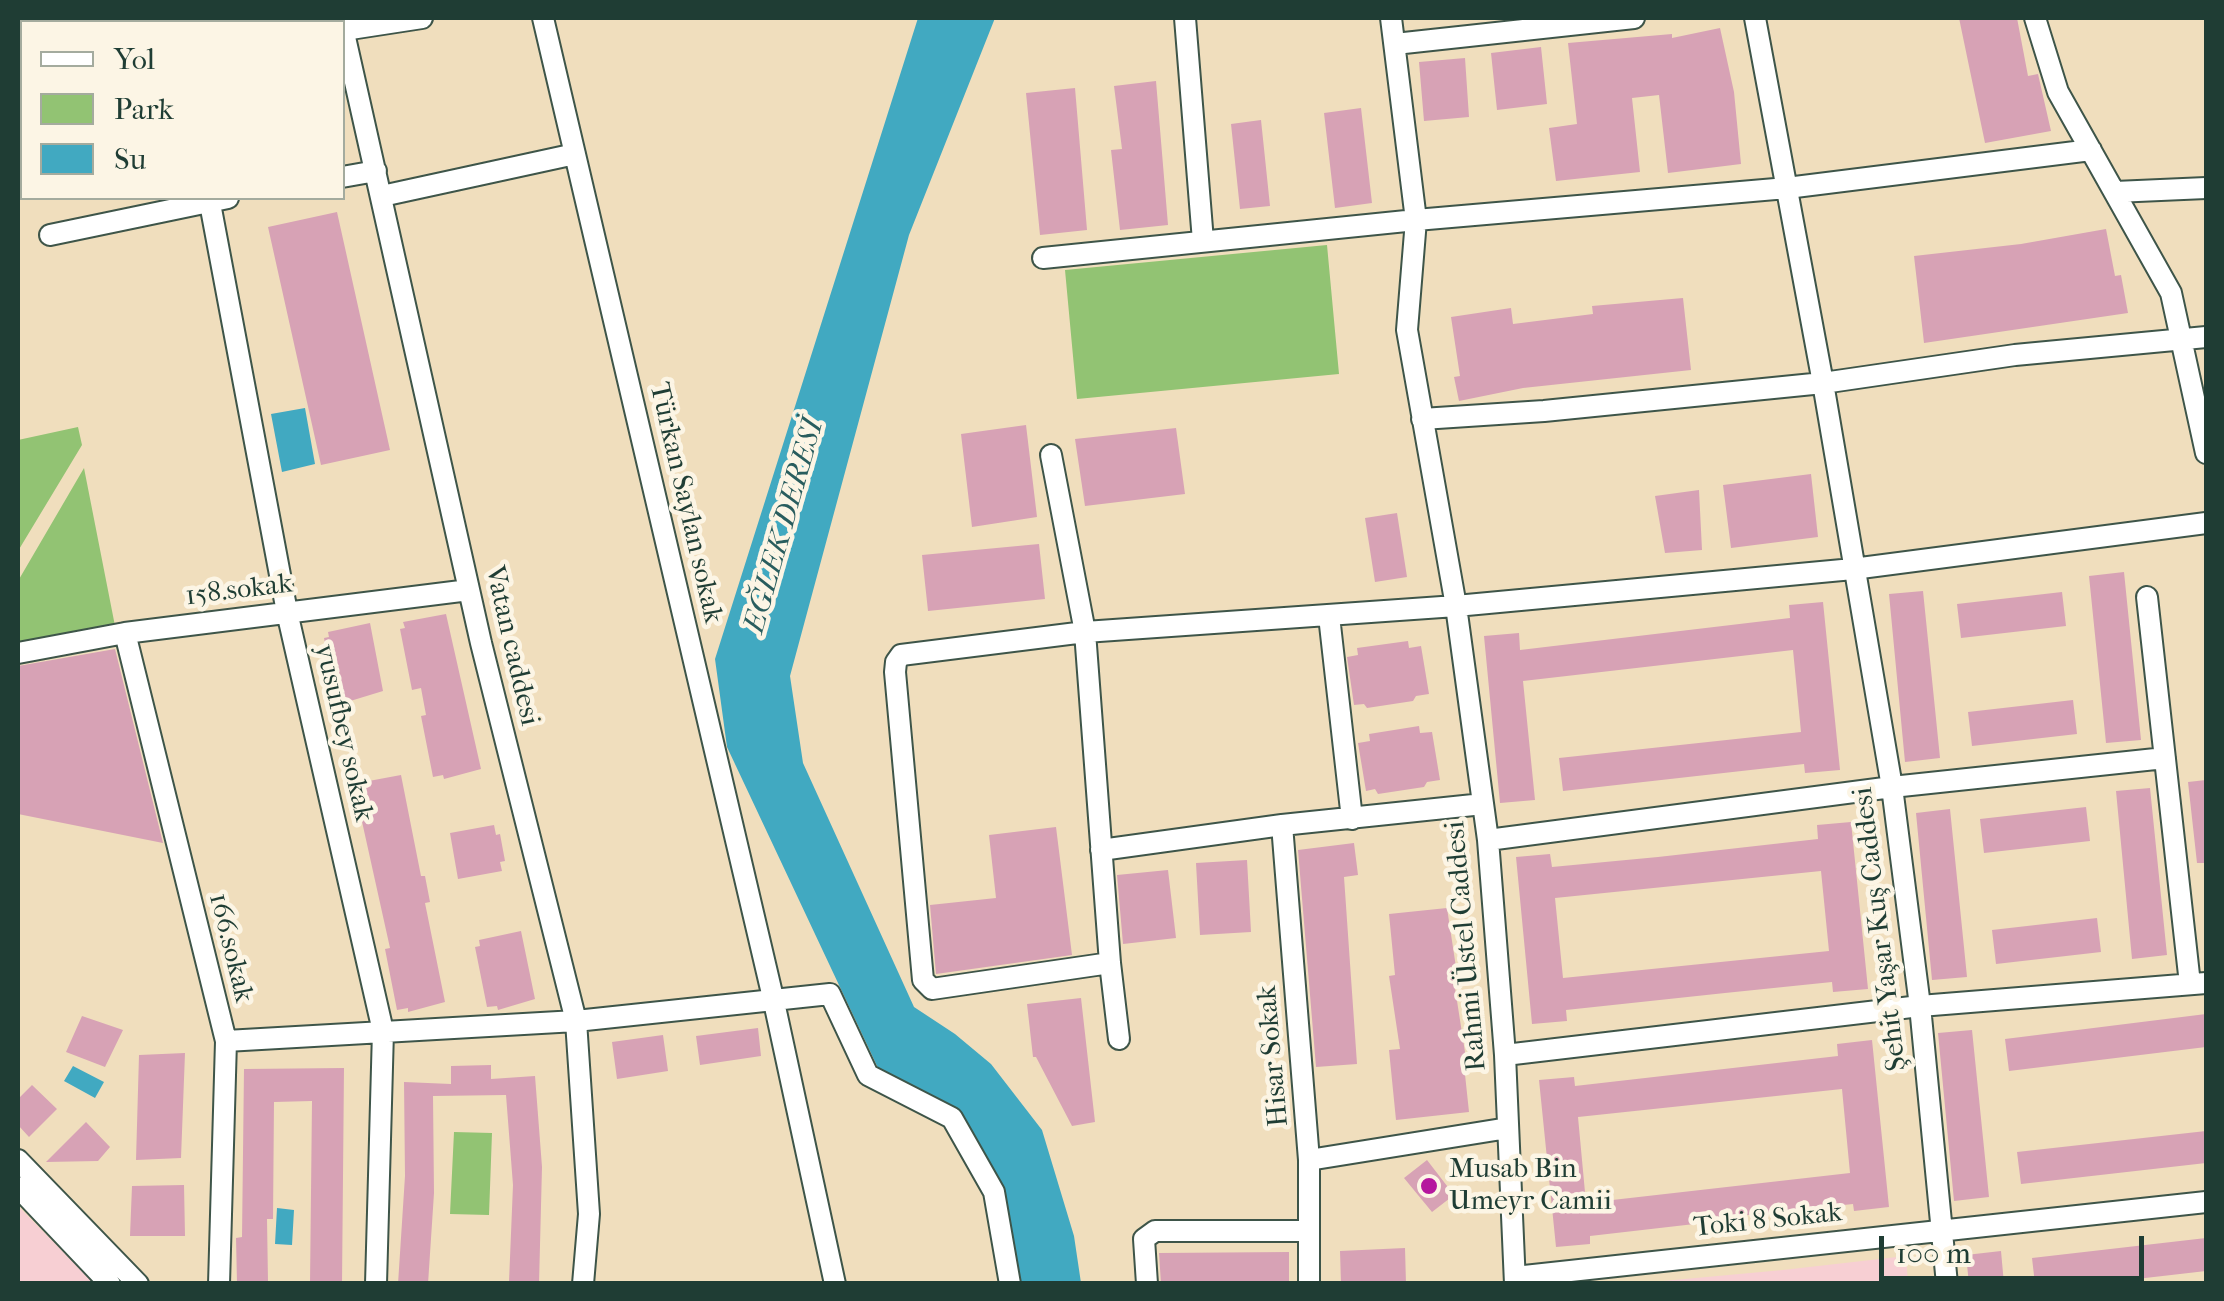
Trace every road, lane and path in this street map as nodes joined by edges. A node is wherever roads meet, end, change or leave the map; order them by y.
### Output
1 (422, 18) edge
2 (543, 18) edge
3 (1186, 18) edge
4 (1391, 18) edge
5 (1634, 18) edge
6 (1755, 18) edge
7 (2034, 18) edge
8 (345, 23) edge
9 (345, 36) edge
10 (1394, 44) junction
11 (2091, 150) junction
12 (575, 154) junction
13 (376, 170) junction
14 (345, 176) edge
15 (1787, 188) junction
16 (2206, 188) edge
17 (2114, 192) junction
18 (382, 196) junction
19 (210, 200) edge
20 (215, 200) edge
21 (1416, 220) junction
22 (50, 235) dead end
23 (1203, 241) junction
24 (1044, 258) dead end
25 (2206, 337) edge
26 (2180, 340) junction
27 (1823, 383) junction
28 (1422, 419) junction
29 (2206, 453) edge
30 (1051, 455) dead end
31 (2206, 523) edge
32 (1853, 569) junction
33 (469, 590) junction
34 (2147, 597) dead end
35 (1456, 606) junction
36 (287, 612) junction
37 (1328, 616) junction
38 (1085, 632) junction
39 (125, 633) junction
40 (18, 653) edge
41 (2164, 758) junction
42 (1892, 786) junction
43 (1483, 804) junction
44 (1352, 819) junction
45 (1282, 825) junction
46 (1488, 840) junction
47 (1101, 850) junction
48 (1110, 963) junction
49 (2198, 983) edge
50 (774, 1002) junction
51 (1920, 1006) junction
52 (576, 1021) junction
53 (383, 1031) junction
54 (1119, 1039) dead end
55 (226, 1041) junction
56 (1505, 1055) junction
57 (1508, 1128) junction
58 (18, 1160) edge
59 (1310, 1160) junction
60 (18, 1187) edge
61 (2206, 1202) edge
62 (1942, 1229) junction
63 (1309, 1232) junction
64 (1515, 1280) edge
65 (110, 1284) edge
66 (138, 1284) edge
67 (219, 1284) edge
68 (376, 1284) edge
69 (583, 1284) edge
70 (834, 1284) edge
71 (1010, 1284) edge
72 (1147, 1284) edge
73 (1309, 1284) edge
74 (1947, 1284) edge

1 - 8 street
2 - 12 street, Türkan Saylan sokak
3 - 23 street
4 - 10 street, Rahmi Üstel Caddesi
5 - 10 street
6 - 15 street, Şehit Yaşar Kuş Caddesi
7 - 11 street
9 - 13 street, Vatan caddesi
10 - 21 street, Rahmi Üstel Caddesi
11 - 15 street
11 - 17 street
12 - 18 street
12 - 50 street, Türkan Saylan sokak
13 - 14 street
13 - 18 street, Vatan caddesi
15 - 21 street
15 - 27 street, Şehit Yaşar Kuş Caddesi
16 - 17 street
17 - 26 street
18 - 33 street, Vatan caddesi
19 - 22 street
20 - 36 street, yusufbey sokak
21 - 23 street
21 - 28 street, Rahmi Üstel Caddesi
23 - 24 street
25 - 26 street
26 - 27 street
26 - 29 street
27 - 28 street
27 - 32 street, Şehit Yaşar Kuş Caddesi
28 - 35 street, Rahmi Üstel Caddesi
30 - 38 street
31 - 32 street
32 - 35 street
32 - 42 street, Şehit Yaşar Kuş Caddesi
33 - 36 street, 158.sokak
33 - 52 street, Vatan caddesi
34 - 41 street
35 - 37 street
35 - 43 street, Rahmi Üstel Caddesi
36 - 39 street, 158.sokak
36 - 53 street, yusufbey sokak
37 - 38 street
37 - 44 street
38 - 47 street
38 - 48 street
39 - 40 street, 158.sokak
39 - 55 street, 166.sokak
41 - 42 street
41 - 49 street
42 - 46 street
42 - 51 street, Şehit Yaşar Kuş Caddesi
43 - 44 street
43 - 46 street, Rahmi Üstel Caddesi
44 - 45 street
45 - 47 street
45 - 59 street, Hisar Sokak
46 - 56 street, Rahmi Üstel Caddesi
47 - 48 street
48 - 54 street
49 - 51 street
50 - 52 street
50 - 70 street, Türkan Saylan sokak
50 - 71 street
51 - 56 street
51 - 62 street, Şehit Yaşar Kuş Caddesi
52 - 53 street
52 - 69 street, Vatan caddesi
53 - 55 street
53 - 68 street, yusufbey sokak
55 - 67 street, 166.sokak
56 - 57 street, Rahmi Üstel Caddesi
57 - 59 street
57 - 64 street, Rahmi Üstel Caddesi
58 - 66 street
59 - 63 street, Hisar Sokak
60 - 65 street
61 - 62 street, Toki 8 Sokak
62 - 64 street, Toki 8 Sokak
62 - 74 street, Şehit Yaşar Kuş Caddesi
63 - 72 street
63 - 73 street, Hisar Sokak

